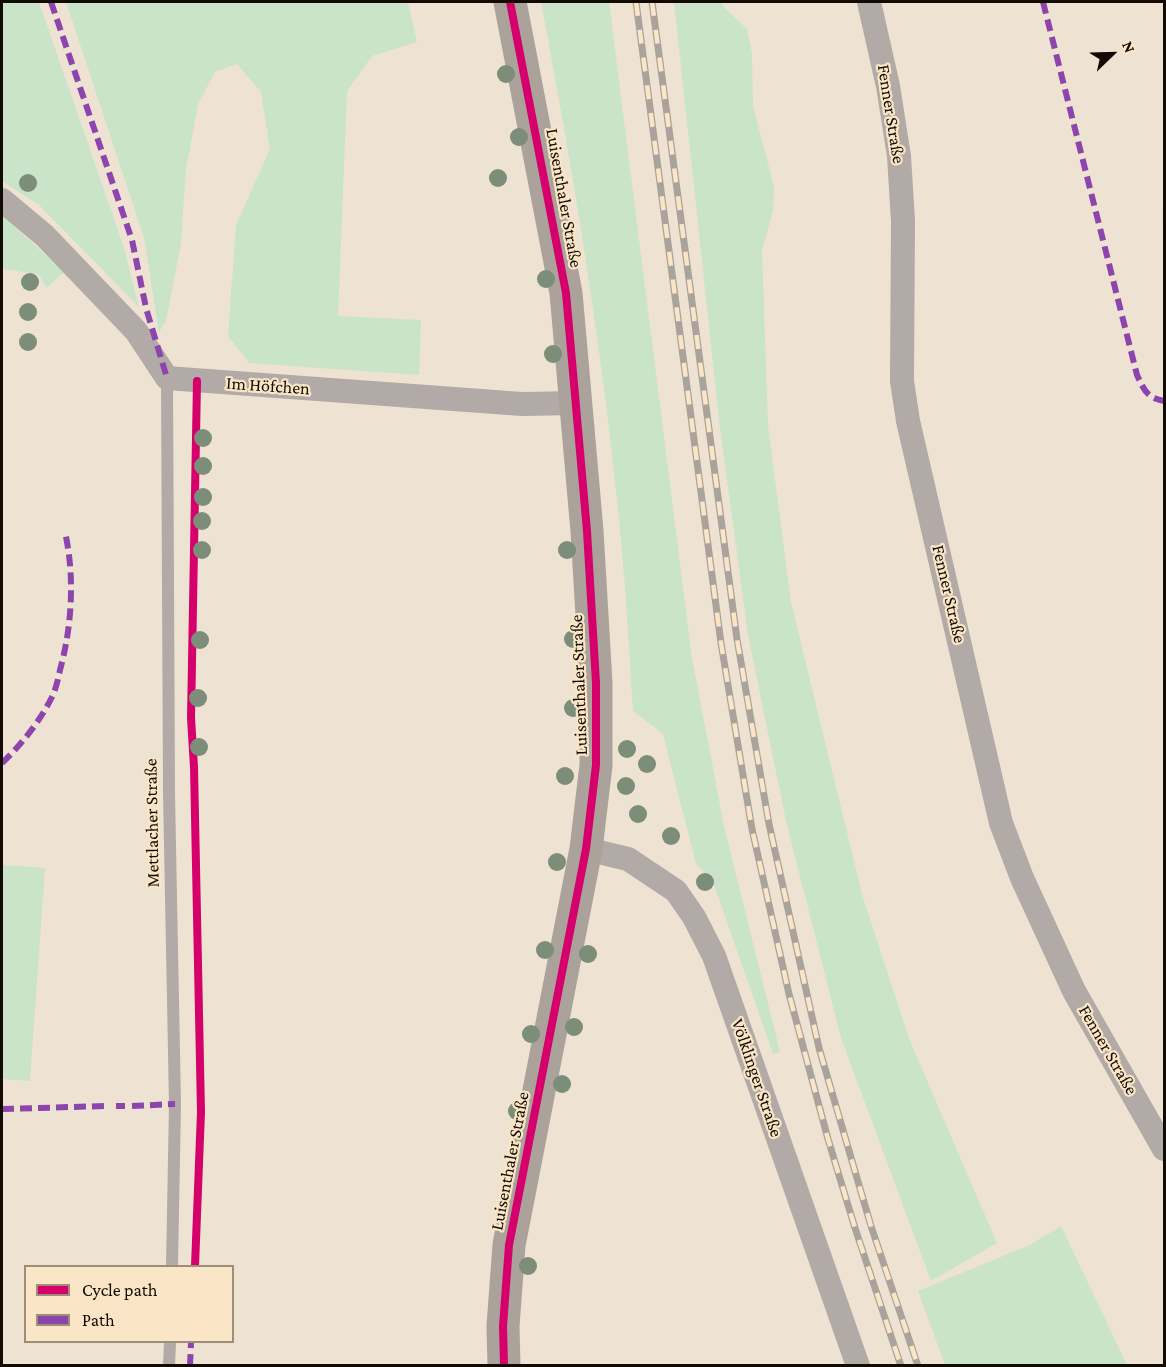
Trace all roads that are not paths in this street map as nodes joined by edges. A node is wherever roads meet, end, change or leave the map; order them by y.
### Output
1 (510, 2) edge
2 (869, 2) edge
3 (2, 200) edge
4 (167, 378) junction
5 (576, 404) junction
6 (586, 849) junction
7 (1164, 1149) edge
8 (172, 1265) edge
9 (170, 1343) edge
10 (170, 1365) edge
11 (504, 1365) edge
12 (858, 1365) edge

1 - 5 main road, Luisenthaler Straße
2 - 7 street, Fenner Straße
3 - 4 street
4 - 5 street, Im Höfchen
4 - 8 lane, Mettlacher Straße
5 - 6 main road, Luisenthaler Straße
6 - 11 main road, Luisenthaler Straße
6 - 12 street, Völklinger Straße
9 - 10 lane

